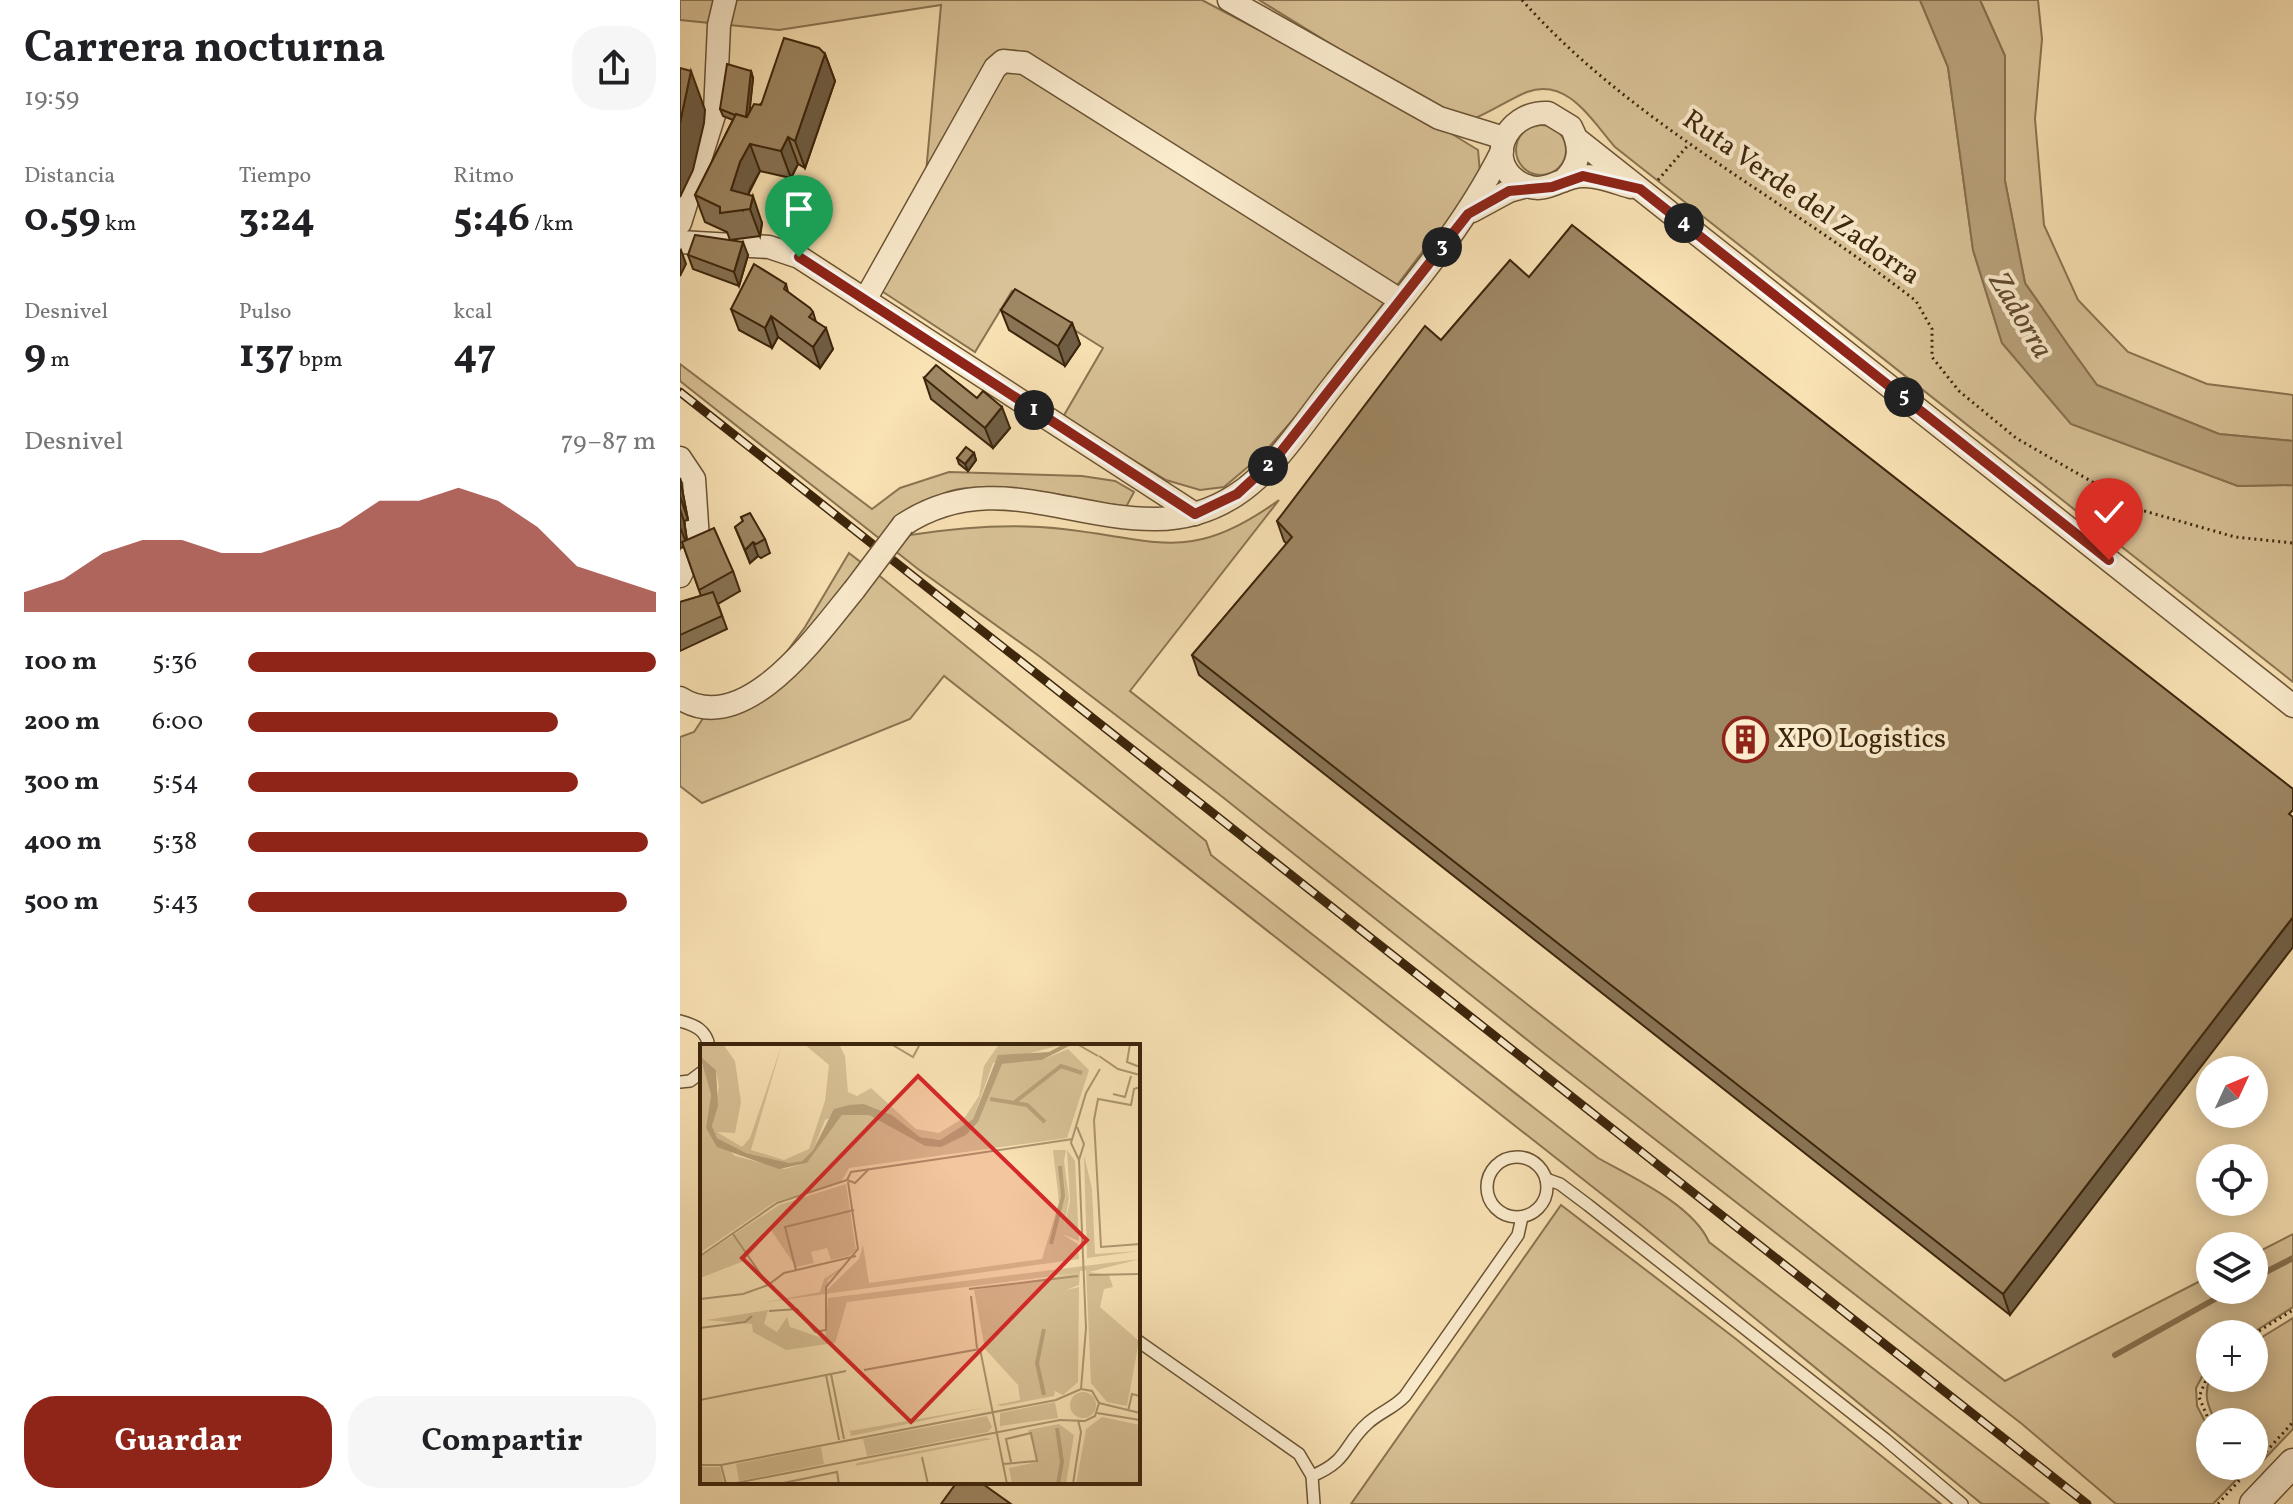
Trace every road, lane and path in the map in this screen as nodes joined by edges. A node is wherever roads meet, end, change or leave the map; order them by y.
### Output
1 (725, 0) edge
2 (1229, 0) edge
3 (1522, 0) edge
4 (1577, 139) junction
5 (1689, 144) junction
6 (1503, 145) junction
7 (1563, 181) junction
8 (1527, 186) junction
9 (1647, 188) junction
10 (1468, 214) junction
11 (680, 223) edge
12 (680, 242) edge
13 (865, 300) junction
14 (1400, 300) junction
15 (680, 458) edge
16 (1195, 514) junction
17 (2293, 543) edge
18 (680, 576) edge
19 (680, 698) edge
20 (2293, 706) edge
21 (680, 1021) edge
22 (709, 1044) edge
23 (700, 1074) edge
24 (680, 1082) edge
25 (1546, 1179) junction
26 (1522, 1217) junction
27 (2293, 1310) edge
28 (2268, 1325) edge
29 (1140, 1342) edge
30 (2293, 1422) edge
31 (2268, 1449) edge
32 (2293, 1463) edge
33 (1312, 1476) junction
34 (2252, 1487) edge
35 (1314, 1504) edge
36 (1962, 1504) edge
37 (2218, 1504) edge

1 - 11 street
2 - 6 street
3 - 5 path, Ruta Verde del Zadorra
4 - 6 street
4 - 7 street
4 - 9 street
5 - 9 path
5 - 17 path, Ruta Verde del Zadorra
6 - 8 street
6 - 10 street
7 - 8 street
7 - 9 street
8 - 10 street
9 - 20 street
10 - 14 street
12 - 13 street
13 - 14 street
13 - 16 street
14 - 16 street
15 - 18 street
16 - 19 street, bridge
21 - 22 lane
23 - 24 lane
25 - 26 lane
25 - 26 lane
25 - 36 lane
26 - 33 lane
27 - 28 path
29 - 33 lane
30 - 31 path
32 - 34 street
33 - 35 lane
34 - 37 path

